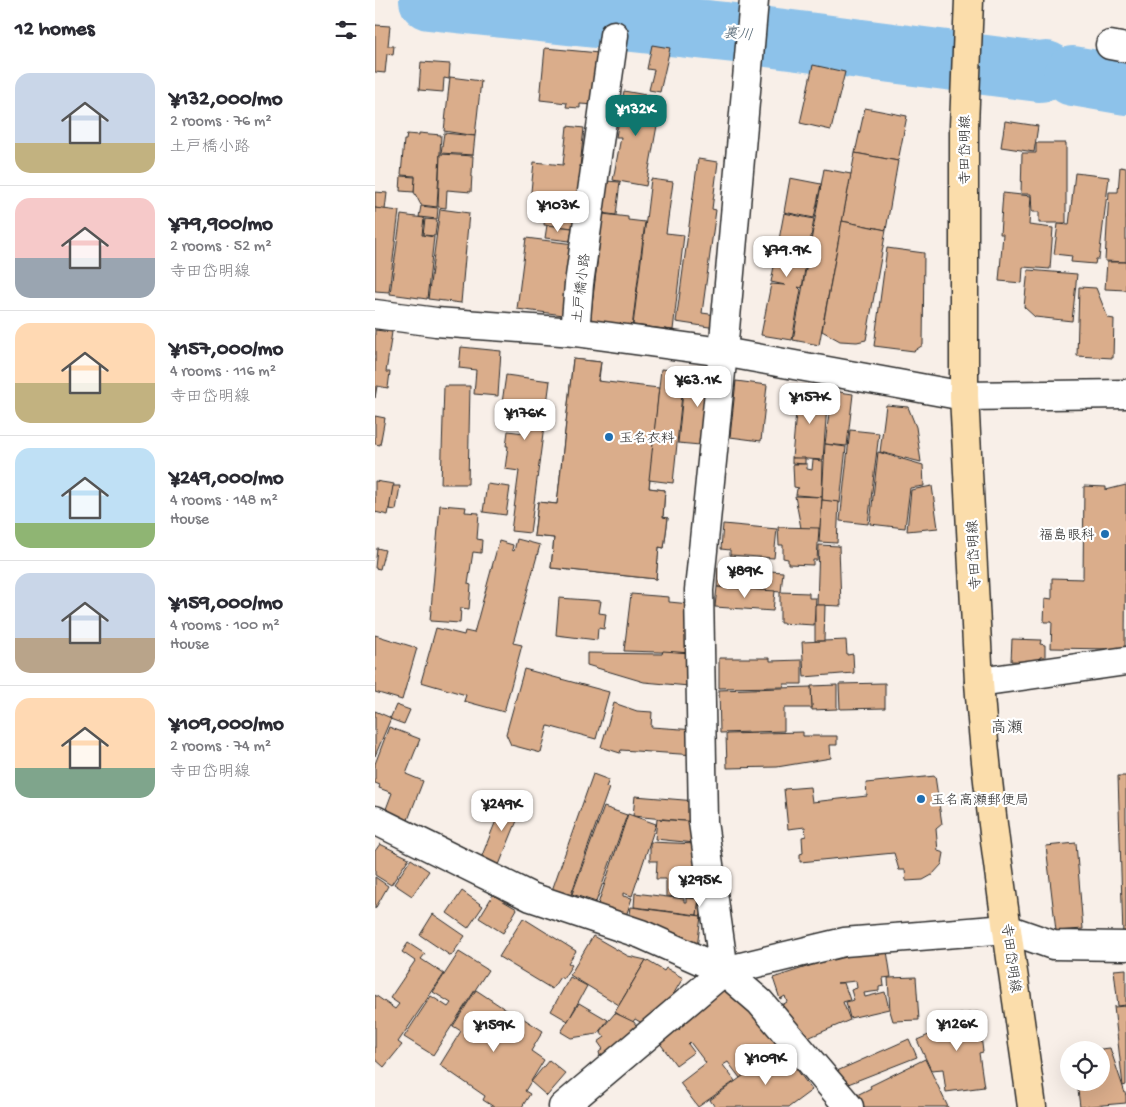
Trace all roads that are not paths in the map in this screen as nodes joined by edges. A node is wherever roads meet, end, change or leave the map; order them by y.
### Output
1 (754, 0) edge
2 (969, 0) edge
3 (615, 35) dead end
4 (375, 314) edge
5 (575, 332) junction
6 (723, 352) junction
7 (1126, 394) edge
8 (964, 396) junction
9 (1126, 661) edge
10 (979, 682) junction
11 (377, 825) edge
12 (1007, 929) junction
13 (1126, 946) edge
14 (724, 971) junction
15 (563, 1107) edge
16 (849, 1107) edge
17 (1032, 1107) edge

1 - 6 street
2 - 8 main road, 寺田岱明線
3 - 5 street, 土戸橋小路
4 - 5 street
5 - 6 street
6 - 8 street
6 - 14 street
7 - 8 street
8 - 10 main road, 寺田岱明線
9 - 10 street
10 - 12 main road, 寺田岱明線
11 - 14 street
12 - 13 street
12 - 14 street
12 - 17 main road, 寺田岱明線
14 - 15 street
14 - 16 street

